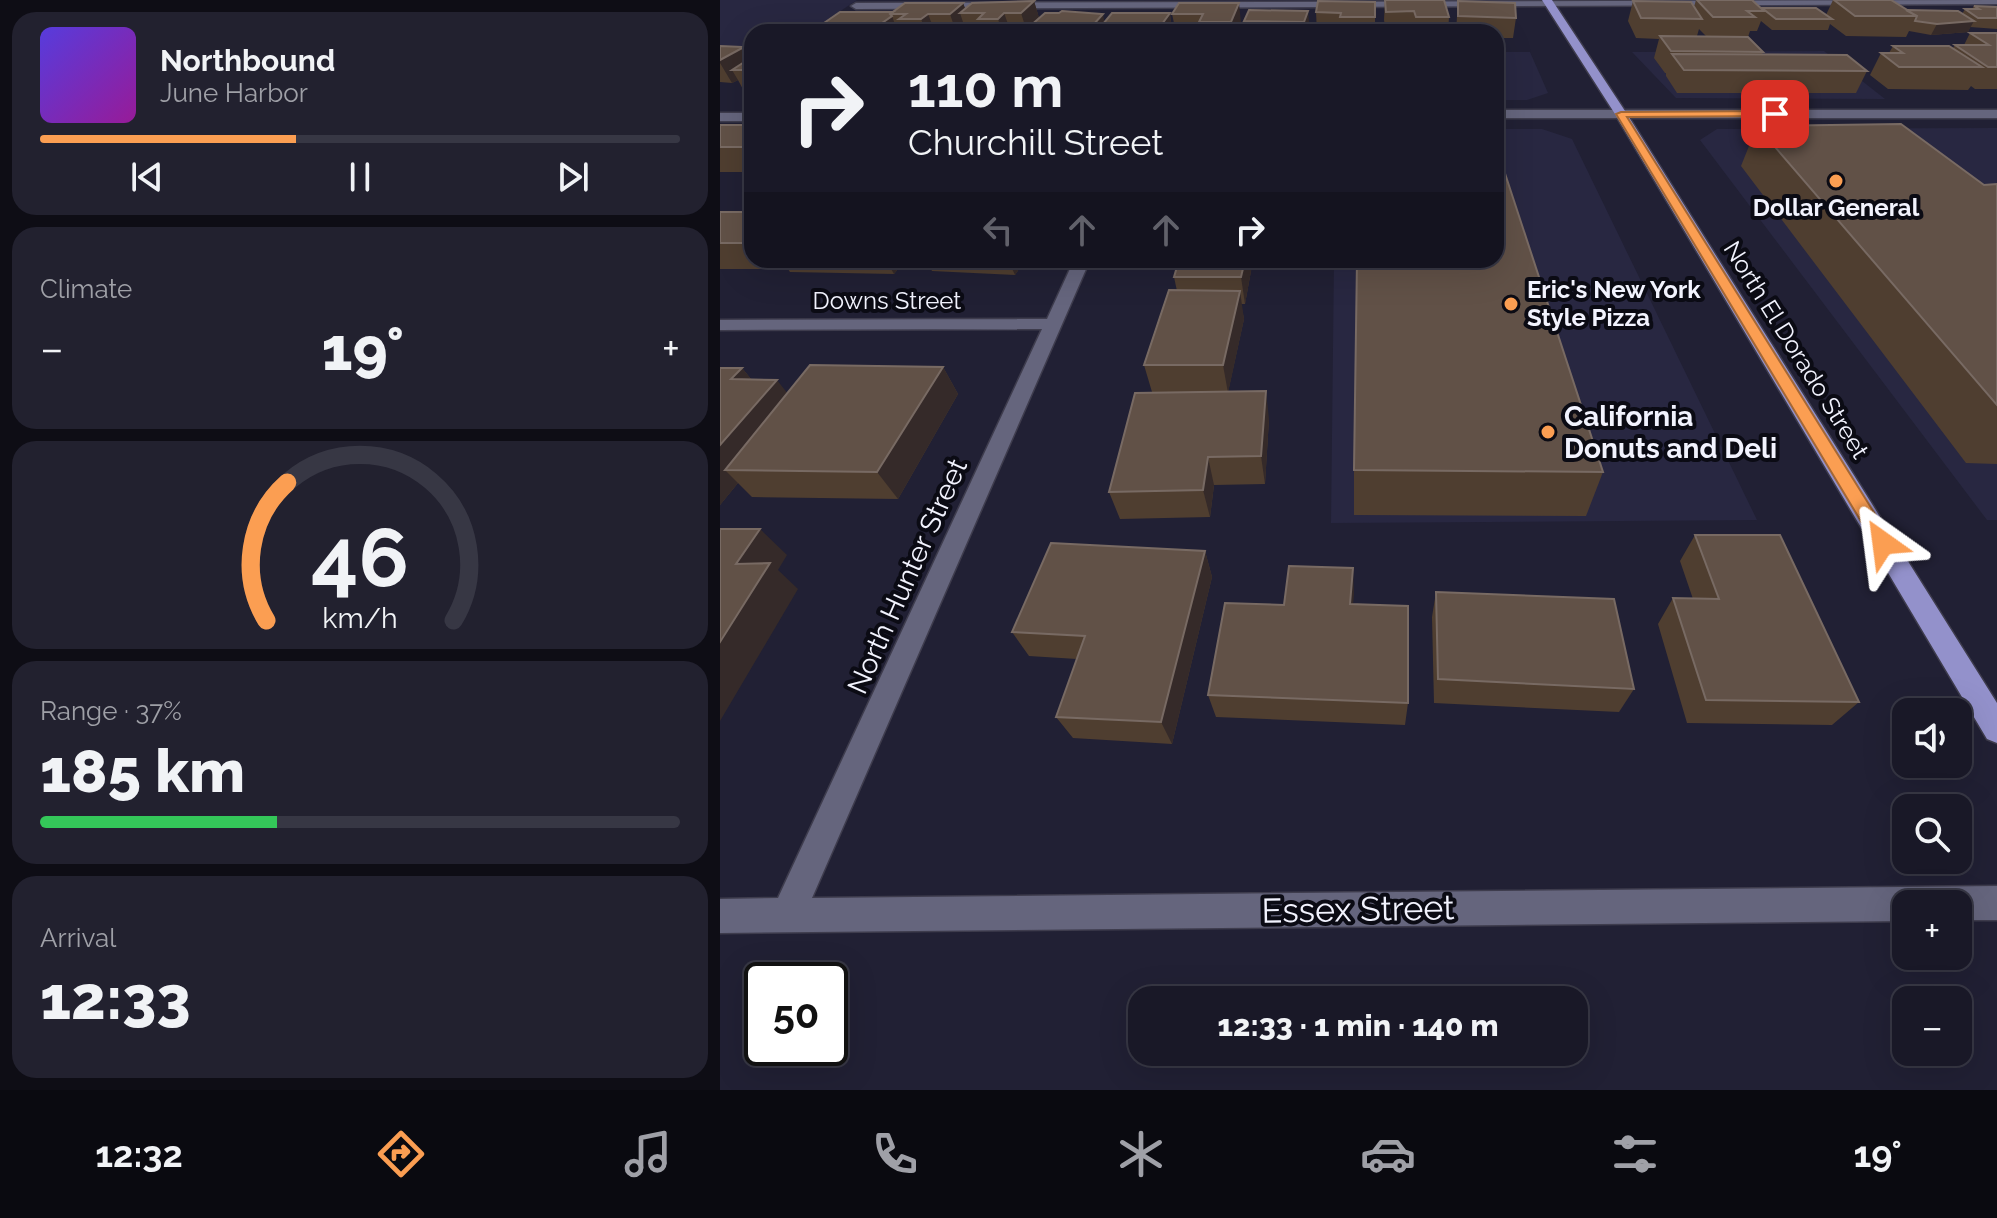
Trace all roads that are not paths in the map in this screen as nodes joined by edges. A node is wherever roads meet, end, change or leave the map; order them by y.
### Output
1 (1548, 1) edge
2 (1997, 1) edge
3 (856, 6) dead end
4 (1504, 114) edge
5 (1621, 114) junction
6 (1997, 114) edge
7 (720, 117) edge
8 (744, 117) edge
9 (1078, 268) edge
10 (1054, 324) junction
11 (720, 325) edge
12 (1997, 729) edge
13 (1997, 903) edge
14 (720, 916) edge
15 (787, 916) junction

1 - 2 street
1 - 3 street
1 - 5 main road, North El Dorado Street
4 - 5 street
5 - 6 street
5 - 12 main road, North El Dorado Street
7 - 8 street
9 - 10 street, North Hunter Street
10 - 11 street, Downs Street
10 - 15 street, North Hunter Street
13 - 15 street, Essex Street
14 - 15 street, Essex Street

